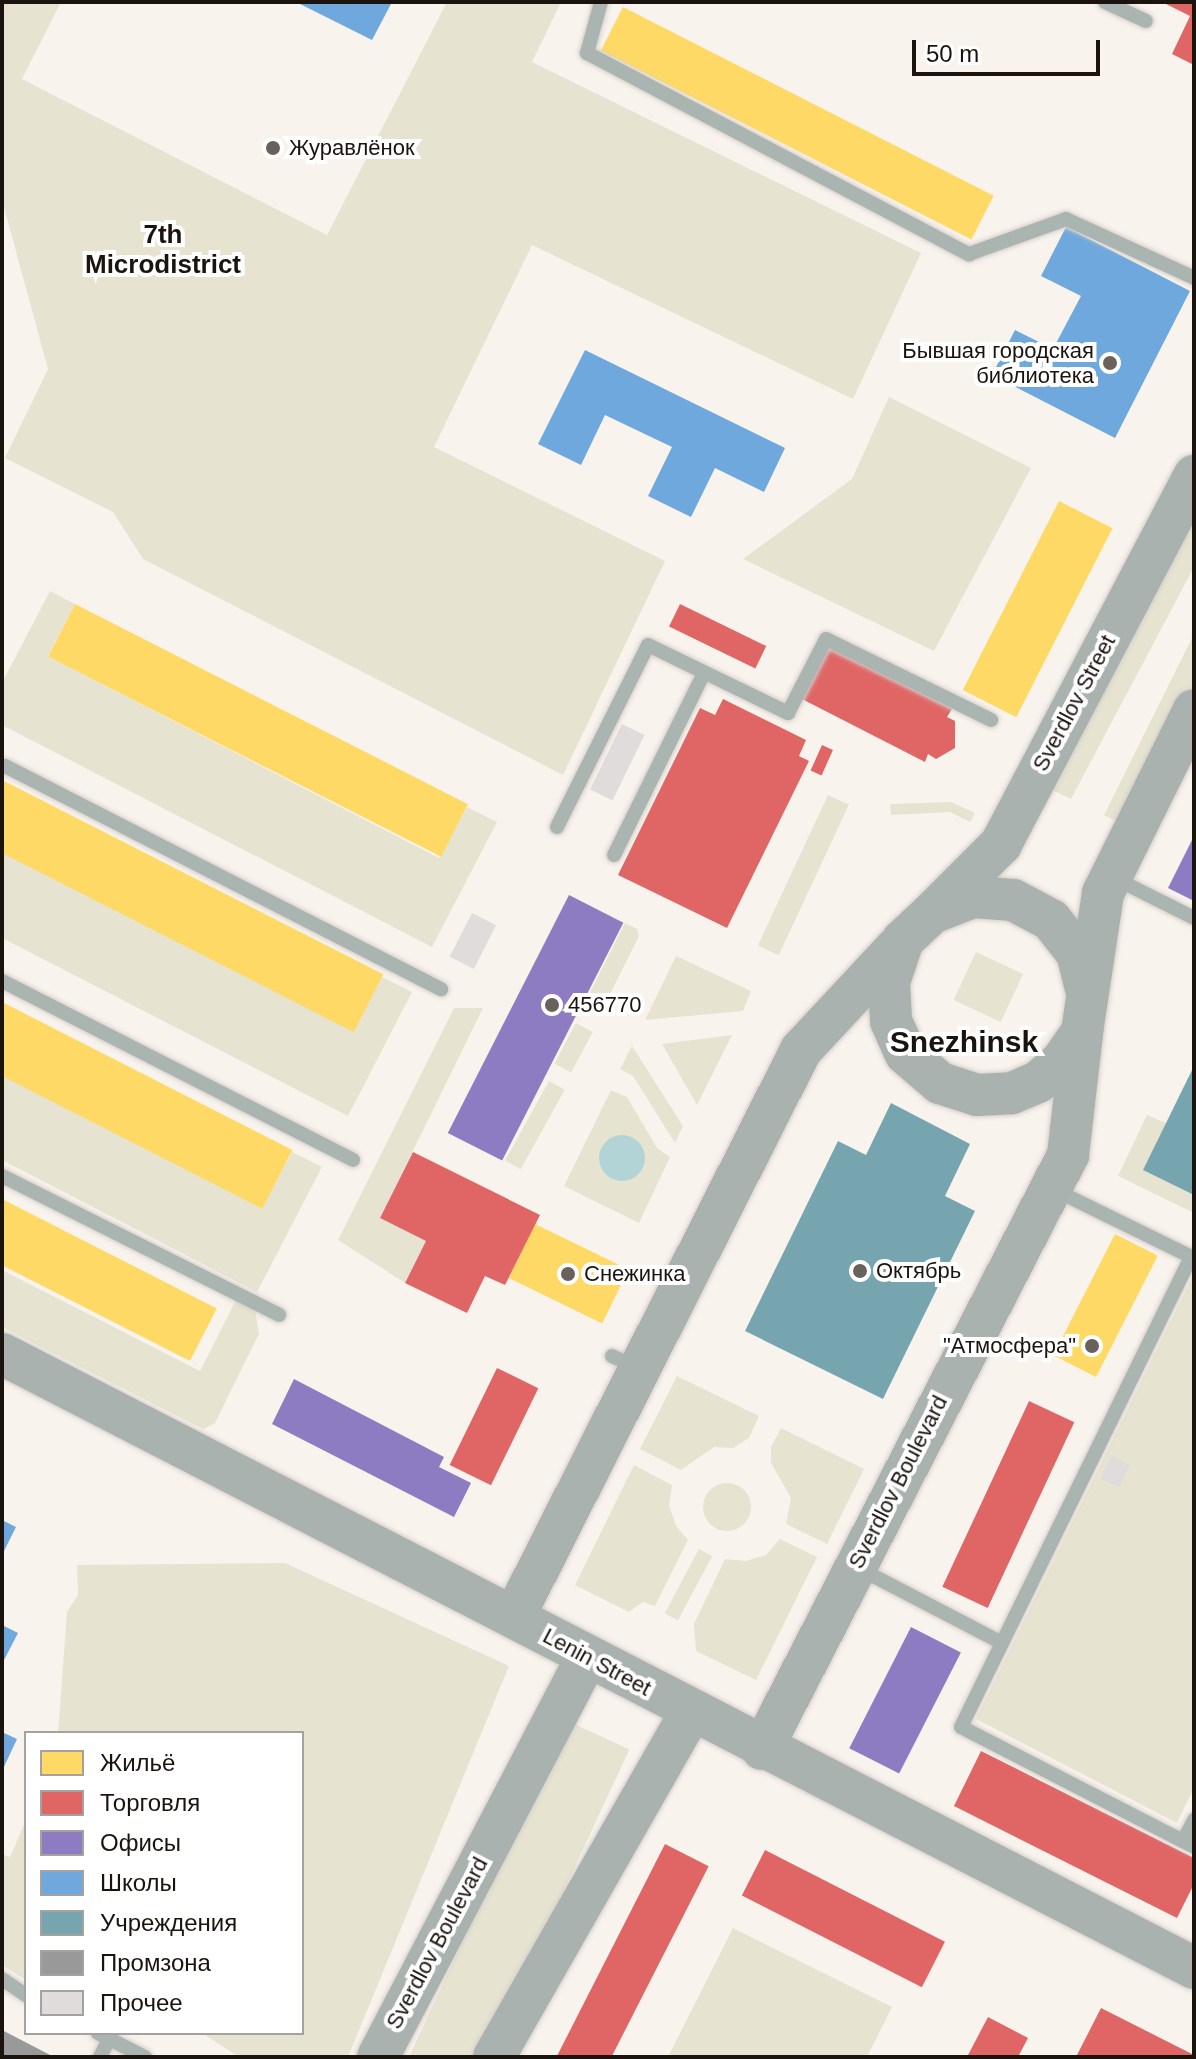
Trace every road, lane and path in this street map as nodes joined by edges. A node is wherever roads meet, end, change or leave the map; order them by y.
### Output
1 (601, 2) edge
2 (1105, 2) edge
3 (1146, 21) dead end
4 (1194, 278) edge
5 (1194, 476) edge
6 (704, 673) junction
7 (1194, 710) edge
8 (991, 720) dead end
9 (5, 766) dead end
10 (557, 827) dead end
11 (614, 855) dead end
12 (1111, 876) junction
13 (1194, 918) edge
14 (918, 927) junction
15 (2, 981) edge
16 (441, 989) dead end
17 (1085, 1012) junction
18 (353, 1160) dead end
19 (2, 1176) edge
20 (1051, 1188) junction
21 (1193, 1257) edge
22 (279, 1315) dead end
23 (2, 1354) edge
24 (855, 1566) junction
25 (514, 1617) junction
26 (1002, 1643) junction
27 (586, 1659) junction
28 (691, 1711) junction
29 (762, 1749) junction
30 (1194, 1820) edge
31 (1189, 1844) edge
32 (1194, 1968) edge
33 (2, 1979) edge
34 (24, 1994) edge
35 (104, 2036) edge
36 (100, 2057) edge
37 (145, 2057) edge
38 (378, 2057) edge
39 (494, 2057) edge

1 - 4 lane
2 - 3 lane
5 - 14 street, Sverdlov Street
6 - 8 lane
6 - 10 lane
6 - 11 lane
7 - 12 street
9 - 16 lane
12 - 13 lane
12 - 17 street
14 - 17 street
14 - 17 street
14 - 25 street
15 - 18 lane
17 - 20 street, Sverdlov Boulevard
19 - 22 lane
20 - 21 lane
20 - 24 street, Sverdlov Boulevard
21 - 26 lane
23 - 25 street, Lenin Street
24 - 26 lane
24 - 29 street, Sverdlov Boulevard
25 - 27 street, Lenin Street
26 - 31 lane
27 - 28 street, Lenin Street
27 - 38 street, Sverdlov Boulevard
28 - 29 street, Lenin Street
28 - 39 street
29 - 32 street, Lenin Street
30 - 31 lane
33 - 34 lane
35 - 36 lane
35 - 37 lane

